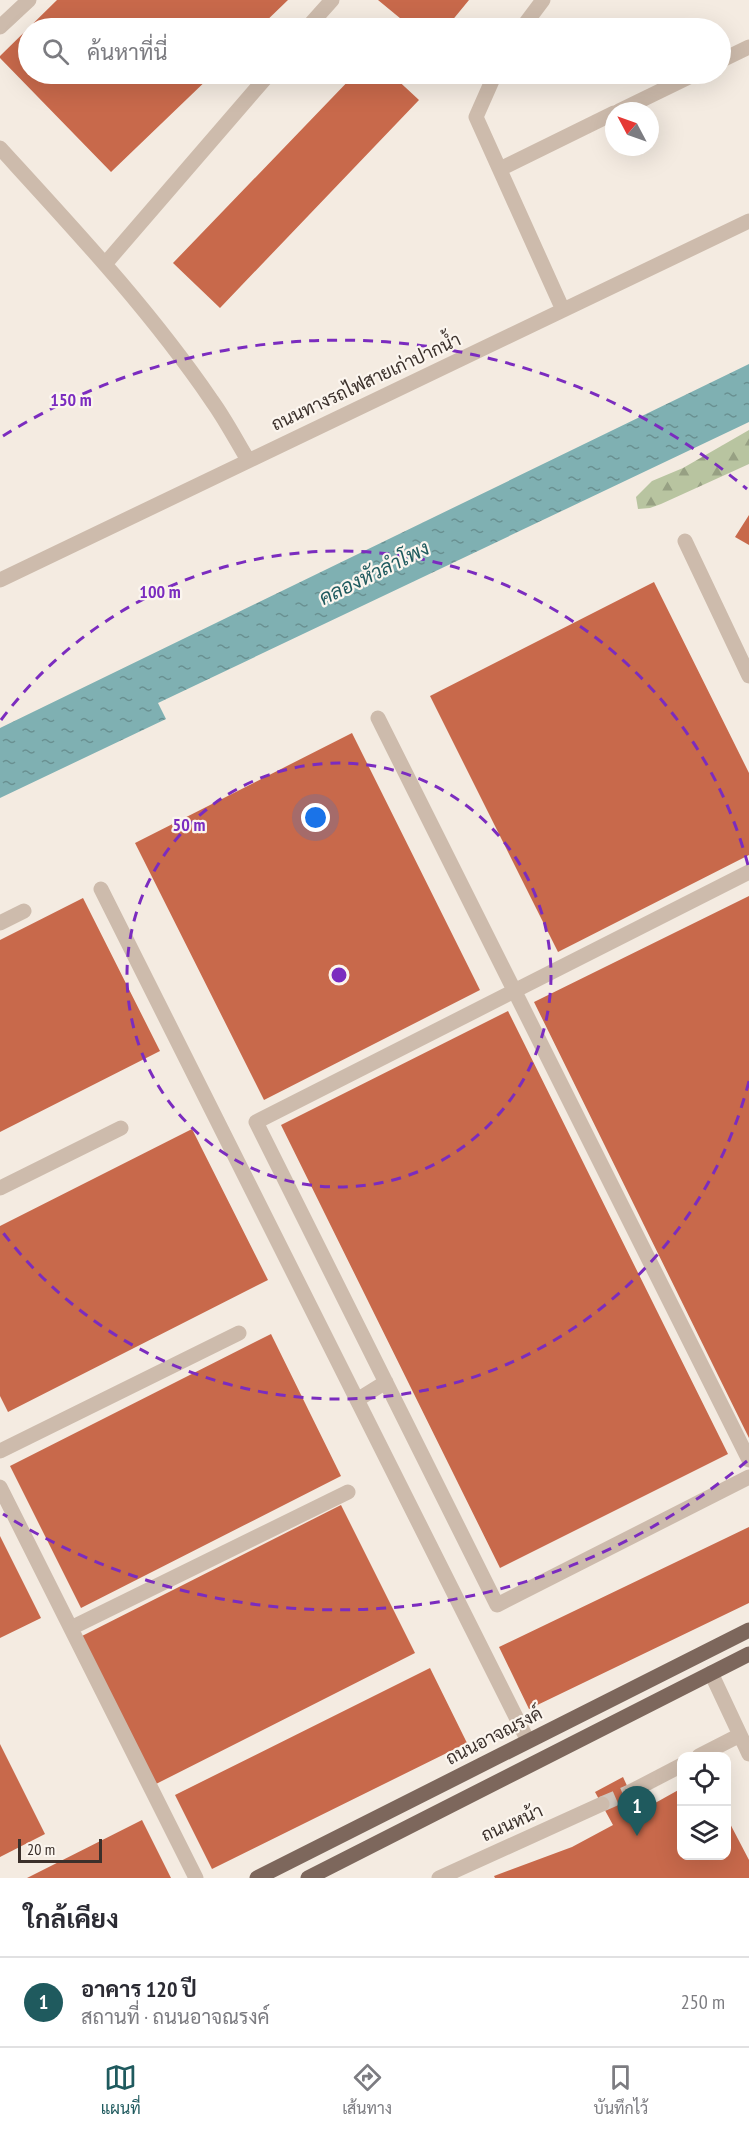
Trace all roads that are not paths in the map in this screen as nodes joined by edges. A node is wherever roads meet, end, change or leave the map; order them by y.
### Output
1 (29, 0) edge
2 (543, 0) edge
3 (328, 2) edge
4 (316, 18) edge
5 (530, 18) edge
6 (0, 27) edge
7 (749, 47) edge
8 (731, 56) edge
9 (260, 84) edge
10 (491, 84) edge
11 (674, 84) edge
12 (637, 102) edge
13 (605, 117) edge
14 (0, 148) edge
15 (500, 169) junction
16 (749, 221) edge
17 (105, 264) junction
18 (562, 310) junction
19 (248, 459) junction
20 (685, 540) dead end
21 (0, 580) edge
22 (749, 676) edge
23 (378, 718) dead end
24 (749, 872) edge
25 (101, 889) dead end
26 (24, 911) dead end
27 (0, 923) edge
28 (514, 991) junction
29 (121, 1128) dead end
30 (0, 1188) edge
31 (239, 1333) dead end
32 (386, 1382) junction
33 (357, 1400) junction
34 (0, 1450) edge
35 (749, 1460) edge
36 (749, 1477) edge
37 (0, 1487) edge
38 (348, 1492) dead end
39 (71, 1628) junction
40 (749, 1630) edge
41 (749, 1654) edge
42 (711, 1673) junction
43 (740, 1735) junction
44 (528, 1741) junction
45 (707, 1752) edge
46 (749, 1754) edge
47 (677, 1768) edge
48 (630, 1792) tunnel mouth
49 (602, 1804) tunnel mouth
50 (196, 1878) edge
51 (257, 1878) edge
52 (308, 1878) edge
53 (439, 1878) edge

1 - 6 street
2 - 5 street
3 - 4 street
7 - 8 street
9 - 17 street
10 - 15 street
11 - 12 street
13 - 15 street
14 - 17 street
15 - 18 street
16 - 18 street, ถนนทางรถไฟสายเก่าปากน้ำ
17 - 19 street
18 - 19 street, ถนนทางรถไฟสายเก่าปากน้ำ
19 - 21 street, ถนนทางรถไฟสายเก่าปากน้ำ
20 - 22 street
23 - 28 street
24 - 28 street
25 - 33 street
26 - 27 street
28 - 32 street
28 - 35 street
29 - 30 street
31 - 34 street
32 - 33 street
32 - 36 street
33 - 44 street
37 - 39 street
38 - 39 street
39 - 50 street
40 - 44 main road, ถนนอาจณรงค์
41 - 42 main road
42 - 43 street
42 - 52 main road
43 - 45 street
43 - 46 street
44 - 51 main road, ถนนอาจณรงค์
47 - 48 street
49 - 53 street, ถนนหน้า

